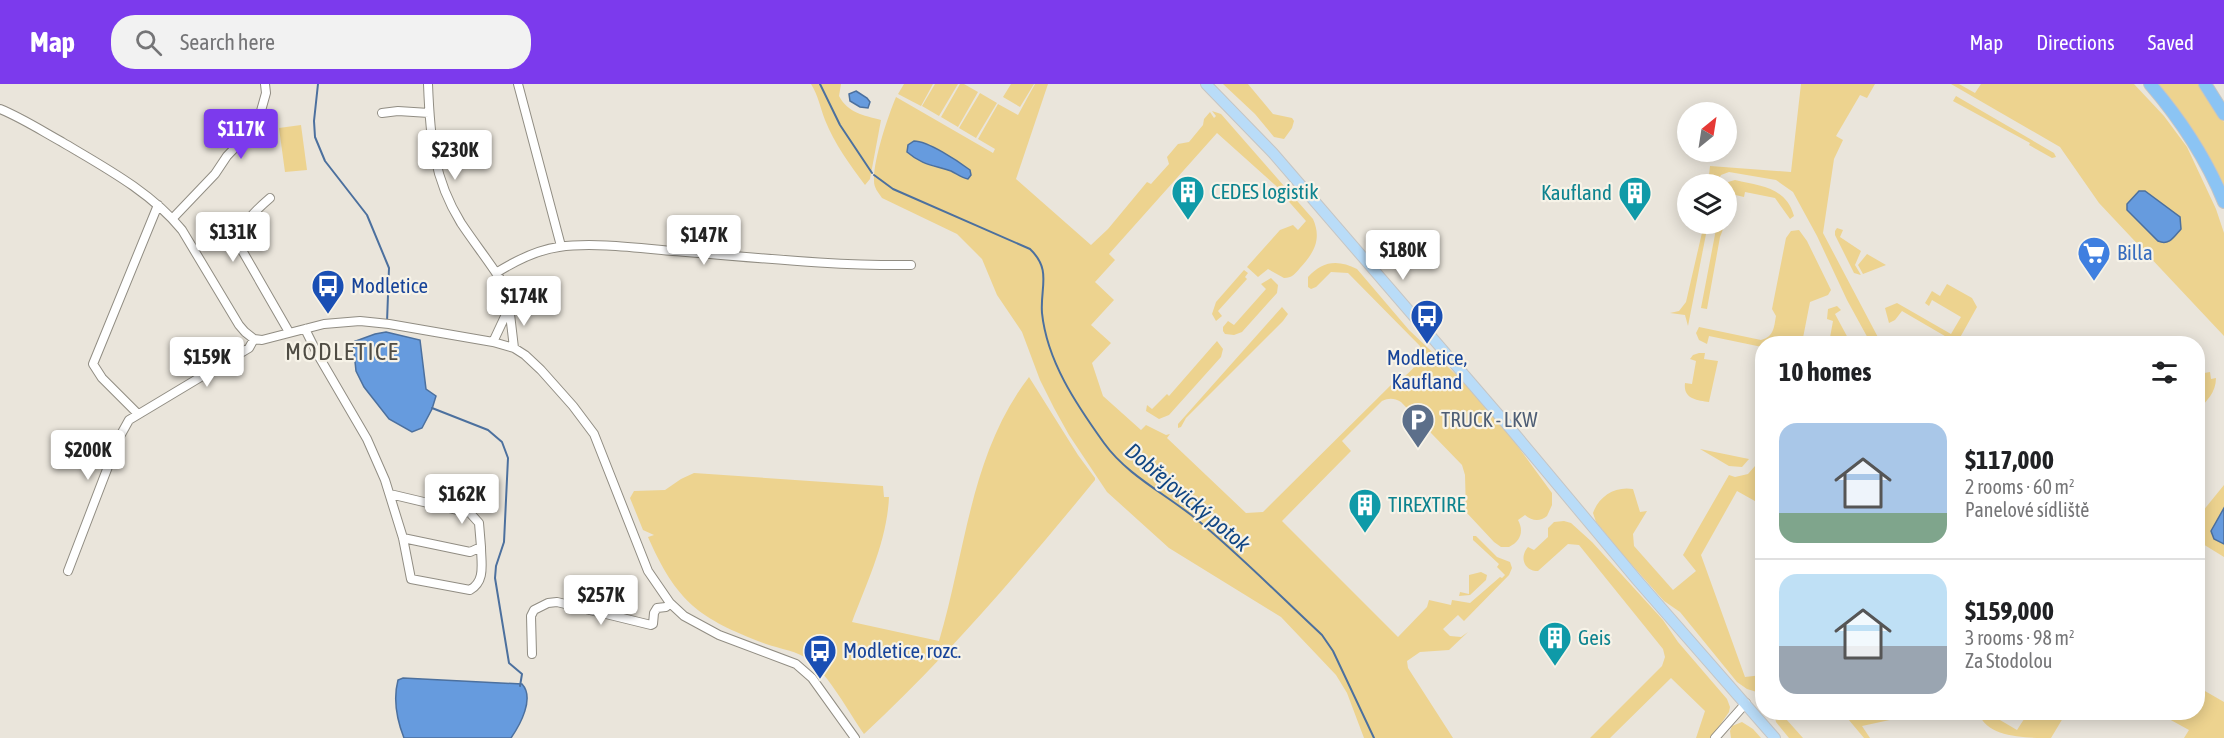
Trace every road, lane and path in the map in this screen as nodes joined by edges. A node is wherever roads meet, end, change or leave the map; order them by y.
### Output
1 (265, 84) edge
2 (428, 84) edge
3 (518, 84) edge
4 (1206, 84) edge
5 (2150, 84) edge
6 (2205, 84) edge
7 (0, 109) edge
8 (382, 112) dead end
9 (429, 113) junction
10 (2224, 114) edge
11 (270, 198) dead end
12 (2224, 202) edge
13 (158, 205) junction
14 (173, 218) junction
15 (561, 246) junction
16 (911, 265) dead end
17 (496, 273) junction
18 (508, 308) junction
19 (305, 329) junction
20 (289, 332) junction
21 (254, 339) junction
22 (493, 342) junction
23 (514, 348) junction
24 (137, 413) junction
25 (390, 494) junction
26 (403, 538) junction
27 (481, 547) junction
28 (68, 571) dead end
29 (670, 603) junction
30 (532, 654) dead end
31 (1746, 703) junction
32 (1755, 714) edge
33 (1760, 720) edge
34 (1727, 725) junction
35 (855, 738) edge
36 (1715, 738) edge
37 (1722, 738) edge
38 (1775, 738) edge

1 - 14 street
2 - 9 street
3 - 15 street
4 - 31 main road
5 - 12 highway
6 - 10 highway
7 - 13 street
8 - 9 street
9 - 17 street
11 - 20 street
13 - 14 street
13 - 24 street
14 - 21 street
15 - 16 street
15 - 17 street
17 - 18 street
18 - 22 street
18 - 23 street
19 - 20 street
19 - 22 street
19 - 25 street
20 - 21 street
21 - 24 street
22 - 23 street
23 - 29 street
24 - 28 street
25 - 26 street
25 - 27 street
26 - 27 street
26 - 27 street
29 - 30 street
29 - 35 street
31 - 32 main road
31 - 34 street
33 - 38 main road
34 - 36 street
34 - 37 street

